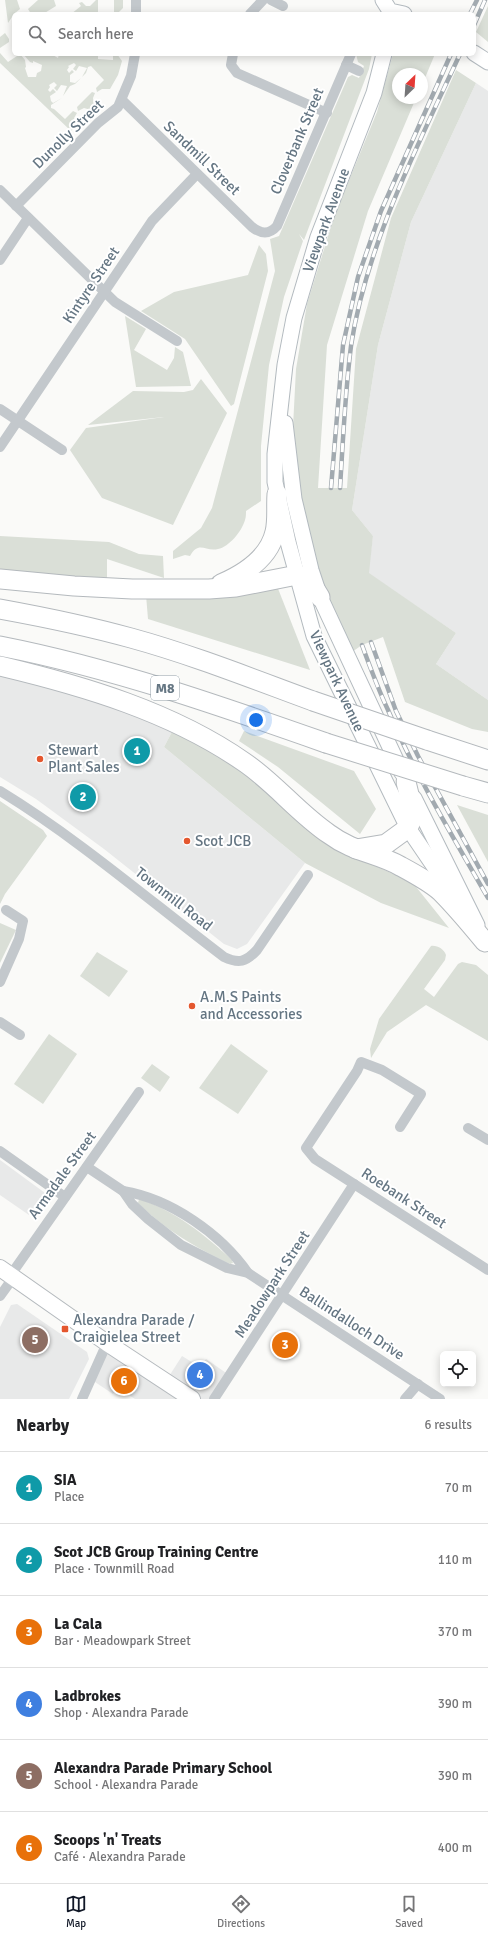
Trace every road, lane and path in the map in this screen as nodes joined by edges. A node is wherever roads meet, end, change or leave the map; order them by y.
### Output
1 (136, 0) edge
2 (263, 0) edge
3 (271, 0) edge
4 (283, 6) dead end
5 (136, 12) edge
6 (252, 12) edge
7 (135, 56) edge
8 (233, 56) edge
9 (350, 56) edge
10 (384, 56) edge
11 (346, 65) junction
12 (360, 71) dead end
13 (122, 100) junction
14 (327, 113) junction
15 (197, 174) junction
16 (0, 190) edge
17 (16, 206) junction
18 (28, 218) junction
19 (264, 233) joint
20 (0, 260) edge
21 (104, 292) junction
22 (177, 341) dead end
23 (282, 390) junction
24 (0, 408) edge
25 (18, 421) junction
26 (0, 447) edge
27 (62, 450) dead end
28 (277, 494) junction
29 (297, 575) junction
30 (0, 579) edge
31 (209, 589) junction
32 (320, 597) junction
33 (0, 609) edge
34 (0, 646) edge
35 (0, 666) edge
36 (488, 760) edge
37 (406, 782) junction
38 (0, 791) edge
39 (488, 793) edge
40 (408, 828) junction
41 (354, 849) junction
42 (308, 875) dead end
43 (6, 910) dead end
44 (487, 944) edge
45 (0, 982) edge
46 (0, 1022) edge
47 (20, 1035) dead end
48 (139, 1092) dead end
49 (400, 1127) dead end
50 (468, 1128) dead end
51 (488, 1140) edge
52 (0, 1151) edge
53 (87, 1167) junction
54 (354, 1184) junction
55 (124, 1191) junction
56 (65, 1197) junction
57 (488, 1270) edge
58 (248, 1273) junction
59 (8, 1274) edge
60 (282, 1295) junction
61 (0, 1296) edge
62 (107, 1343) junction
63 (418, 1384) junction
64 (82, 1399) edge
65 (192, 1399) edge
66 (214, 1399) edge
67 (405, 1399) edge
68 (440, 1399) edge

1 - 5 street
2 - 6 street
3 - 4 street
7 - 13 street, Dunolly Street
8 - 14 street
9 - 11 street, Cloverbank Street
10 - 23 street, Viewpark Avenue
11 - 12 street
11 - 14 street, Cloverbank Street
13 - 15 street, Sandmill Street
13 - 17 street, Dunolly Street
14 - 19 street, Cloverbank Street
15 - 19 street, Sandmill Street
15 - 21 street, Kintyre Street
16 - 17 street
17 - 18 street
18 - 20 street
18 - 21 street
21 - 22 street
21 - 25 street, Kintyre Street
23 - 28 street, Viewpark Avenue
23 - 32 street, Viewpark Avenue
24 - 25 street
25 - 26 street, Kintyre Street
25 - 27 street
28 - 29 street, Viewpark Avenue
28 - 31 highway
29 - 31 highway
29 - 32 highway
29 - 40 street, Viewpark Avenue
30 - 31 highway
32 - 37 street, Viewpark Avenue
33 - 36 highway, M8, bridge
34 - 39 highway, M8, bridge
35 - 41 highway
37 - 40 highway
37 - 44 street, Viewpark Avenue
38 - 42 street, Townmill Road
40 - 41 highway
40 - 44 street, Viewpark Avenue
41 - 44 highway
43 - 45 street
46 - 47 street
48 - 53 street, Armadale Street
49 - 54 street, Roebank Street
50 - 51 street
52 - 56 street
53 - 55 street, Ballindalloch Drive
53 - 56 street, Armadale Street
54 - 57 street, Roebank Street
54 - 60 street, Meadowpark Street
55 - 58 street, Ballindalloch Drive
55 - 58 street, Ballindalloch Drive
56 - 59 street, Armadale Street
58 - 60 street, Ballindalloch Drive
59 - 61 street, Armadale Street
59 - 62 main road
60 - 63 street, Ballindalloch Drive
60 - 66 street, Meadowpark Street
62 - 64 street
62 - 65 main road
63 - 67 street
63 - 68 street, Ballindalloch Drive

